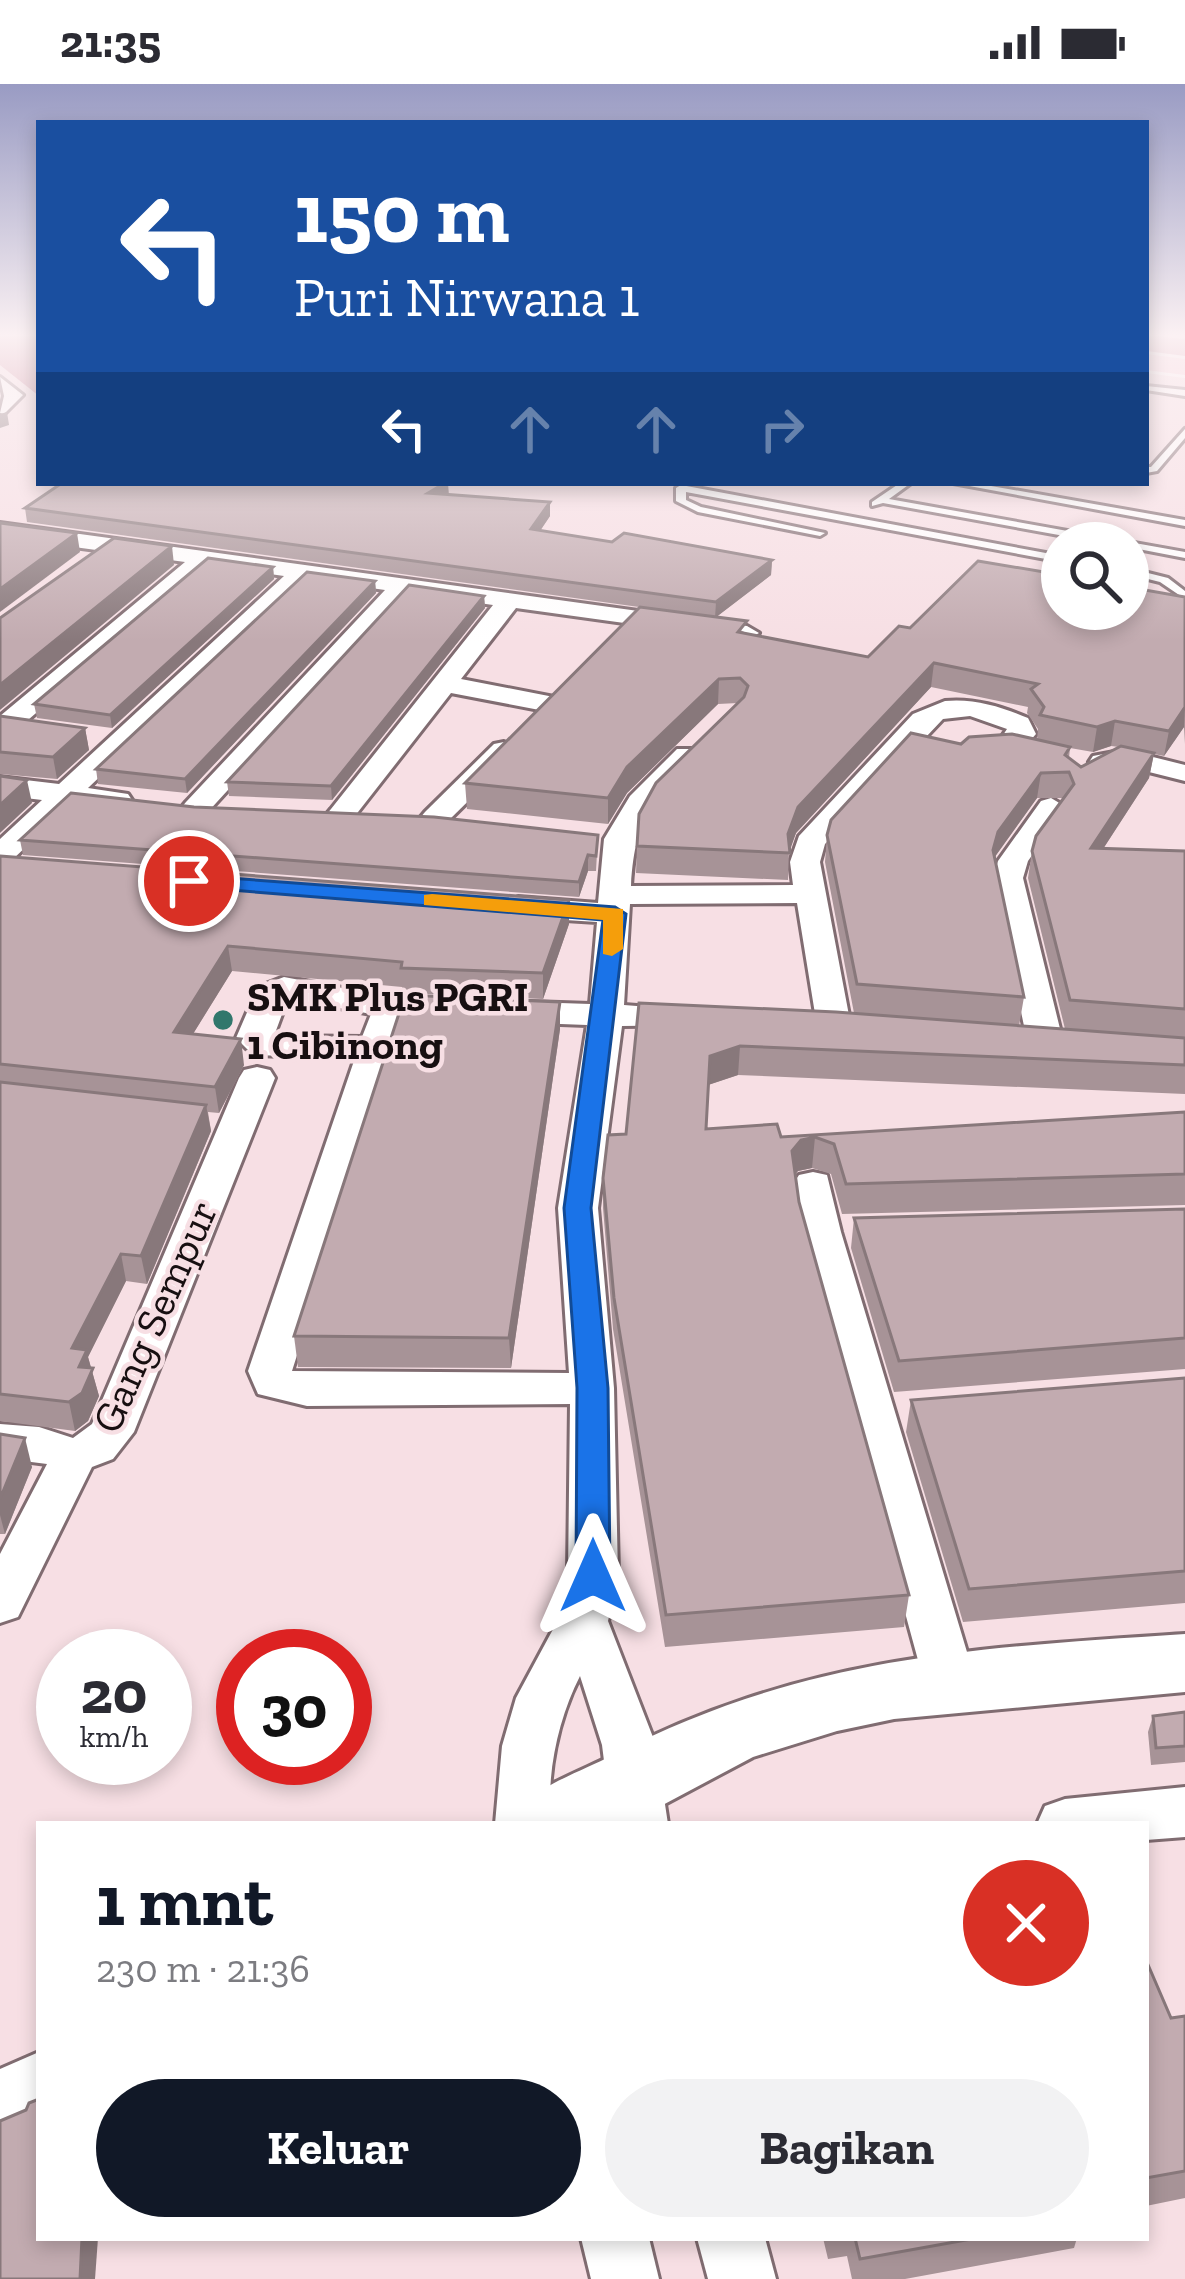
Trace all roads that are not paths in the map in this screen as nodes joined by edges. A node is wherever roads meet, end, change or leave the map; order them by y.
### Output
1 (1182, 436) edge
2 (1149, 470) edge
3 (684, 486) edge
4 (727, 486) edge
5 (902, 486) edge
6 (975, 486) edge
7 (881, 500) junction
8 (1185, 523) edge
9 (1041, 529) edge
10 (11, 532) edge
11 (820, 533) dead end
12 (0, 549) edge
13 (1149, 549) edge
14 (1041, 555) edge
15 (1185, 555) edge
16 (201, 560) junction
17 (300, 573) junction
18 (1149, 576) edge
19 (400, 588) junction
20 (1185, 596) edge
21 (509, 601) junction
22 (747, 633) edge
23 (441, 683) junction
24 (2, 726) edge
25 (715, 728) edge
26 (121, 742) junction
27 (904, 743) junction
28 (937, 747) edge
29 (1043, 755) edge
30 (1185, 773) edge
31 (0, 786) edge
32 (61, 794) junction
33 (173, 806) junction
34 (237, 810) edge
35 (412, 817) junction
36 (481, 823) edge
37 (8, 863) edge
38 (811, 894) junction
39 (496, 905) edge
40 (616, 905) junction
41 (390, 1007) junction
42 (605, 1014) junction
43 (720, 1020) edge
44 (788, 1023) edge
45 (999, 1040) edge
46 (1046, 1045) junction
47 (376, 1048) junction
48 (1086, 1048) edge
49 (257, 1078) dead end
50 (813, 1184) dead end
51 (868, 1230) edge
52 (821, 1232) junction
53 (592, 1388) junction
54 (923, 1410) edge
55 (875, 1414) junction
56 (0, 1441) edge
57 (74, 1456) junction
58 (0, 1603) edge
59 (583, 1621) junction
60 (1185, 1663) edge
61 (950, 1682) junction
62 (640, 1801) edge
63 (1185, 1812) edge
64 (523, 1821) edge
65 (568, 1821) edge
66 (1096, 1821) edge
67 (36, 2098) edge
68 (0, 2116) edge
69 (616, 2241) edge
70 (732, 2241) edge
71 (625, 2279) edge
72 (742, 2279) edge

1 - 2 lane
3 - 11 lane
3 - 14 lane
4 - 7 lane
5 - 7 lane
6 - 8 lane
7 - 9 lane
10 - 12 street
10 - 16 street
13 - 15 lane
16 - 17 street
16 - 24 street
17 - 19 street
17 - 26 street
18 - 20 lane
19 - 21 street
19 - 33 street
21 - 22 street
21 - 23 street
23 - 35 street
23 - 35 street
24 - 26 street
25 - 40 street
26 - 32 street
27 - 28 street
27 - 29 street
27 - 38 street
30 - 46 street
31 - 32 street
32 - 33 street
32 - 37 street
33 - 34 street
35 - 36 street
38 - 40 street
38 - 44 street
39 - 40 street
40 - 42 street
41 - 42 street
41 - 47 street
41 - 47 street
42 - 43 street
42 - 53 street
45 - 46 street
46 - 48 street
47 - 53 street
49 - 57 street, Gang Sempur
50 - 52 street
51 - 52 street
52 - 55 street
53 - 59 street
54 - 55 street
55 - 61 street
56 - 57 street
57 - 58 street, Gang Sempur
59 - 62 street
59 - 64 street
60 - 61 main road
61 - 62 main road
62 - 65 main road
63 - 66 street
67 - 68 main road
69 - 71 street
70 - 72 street

